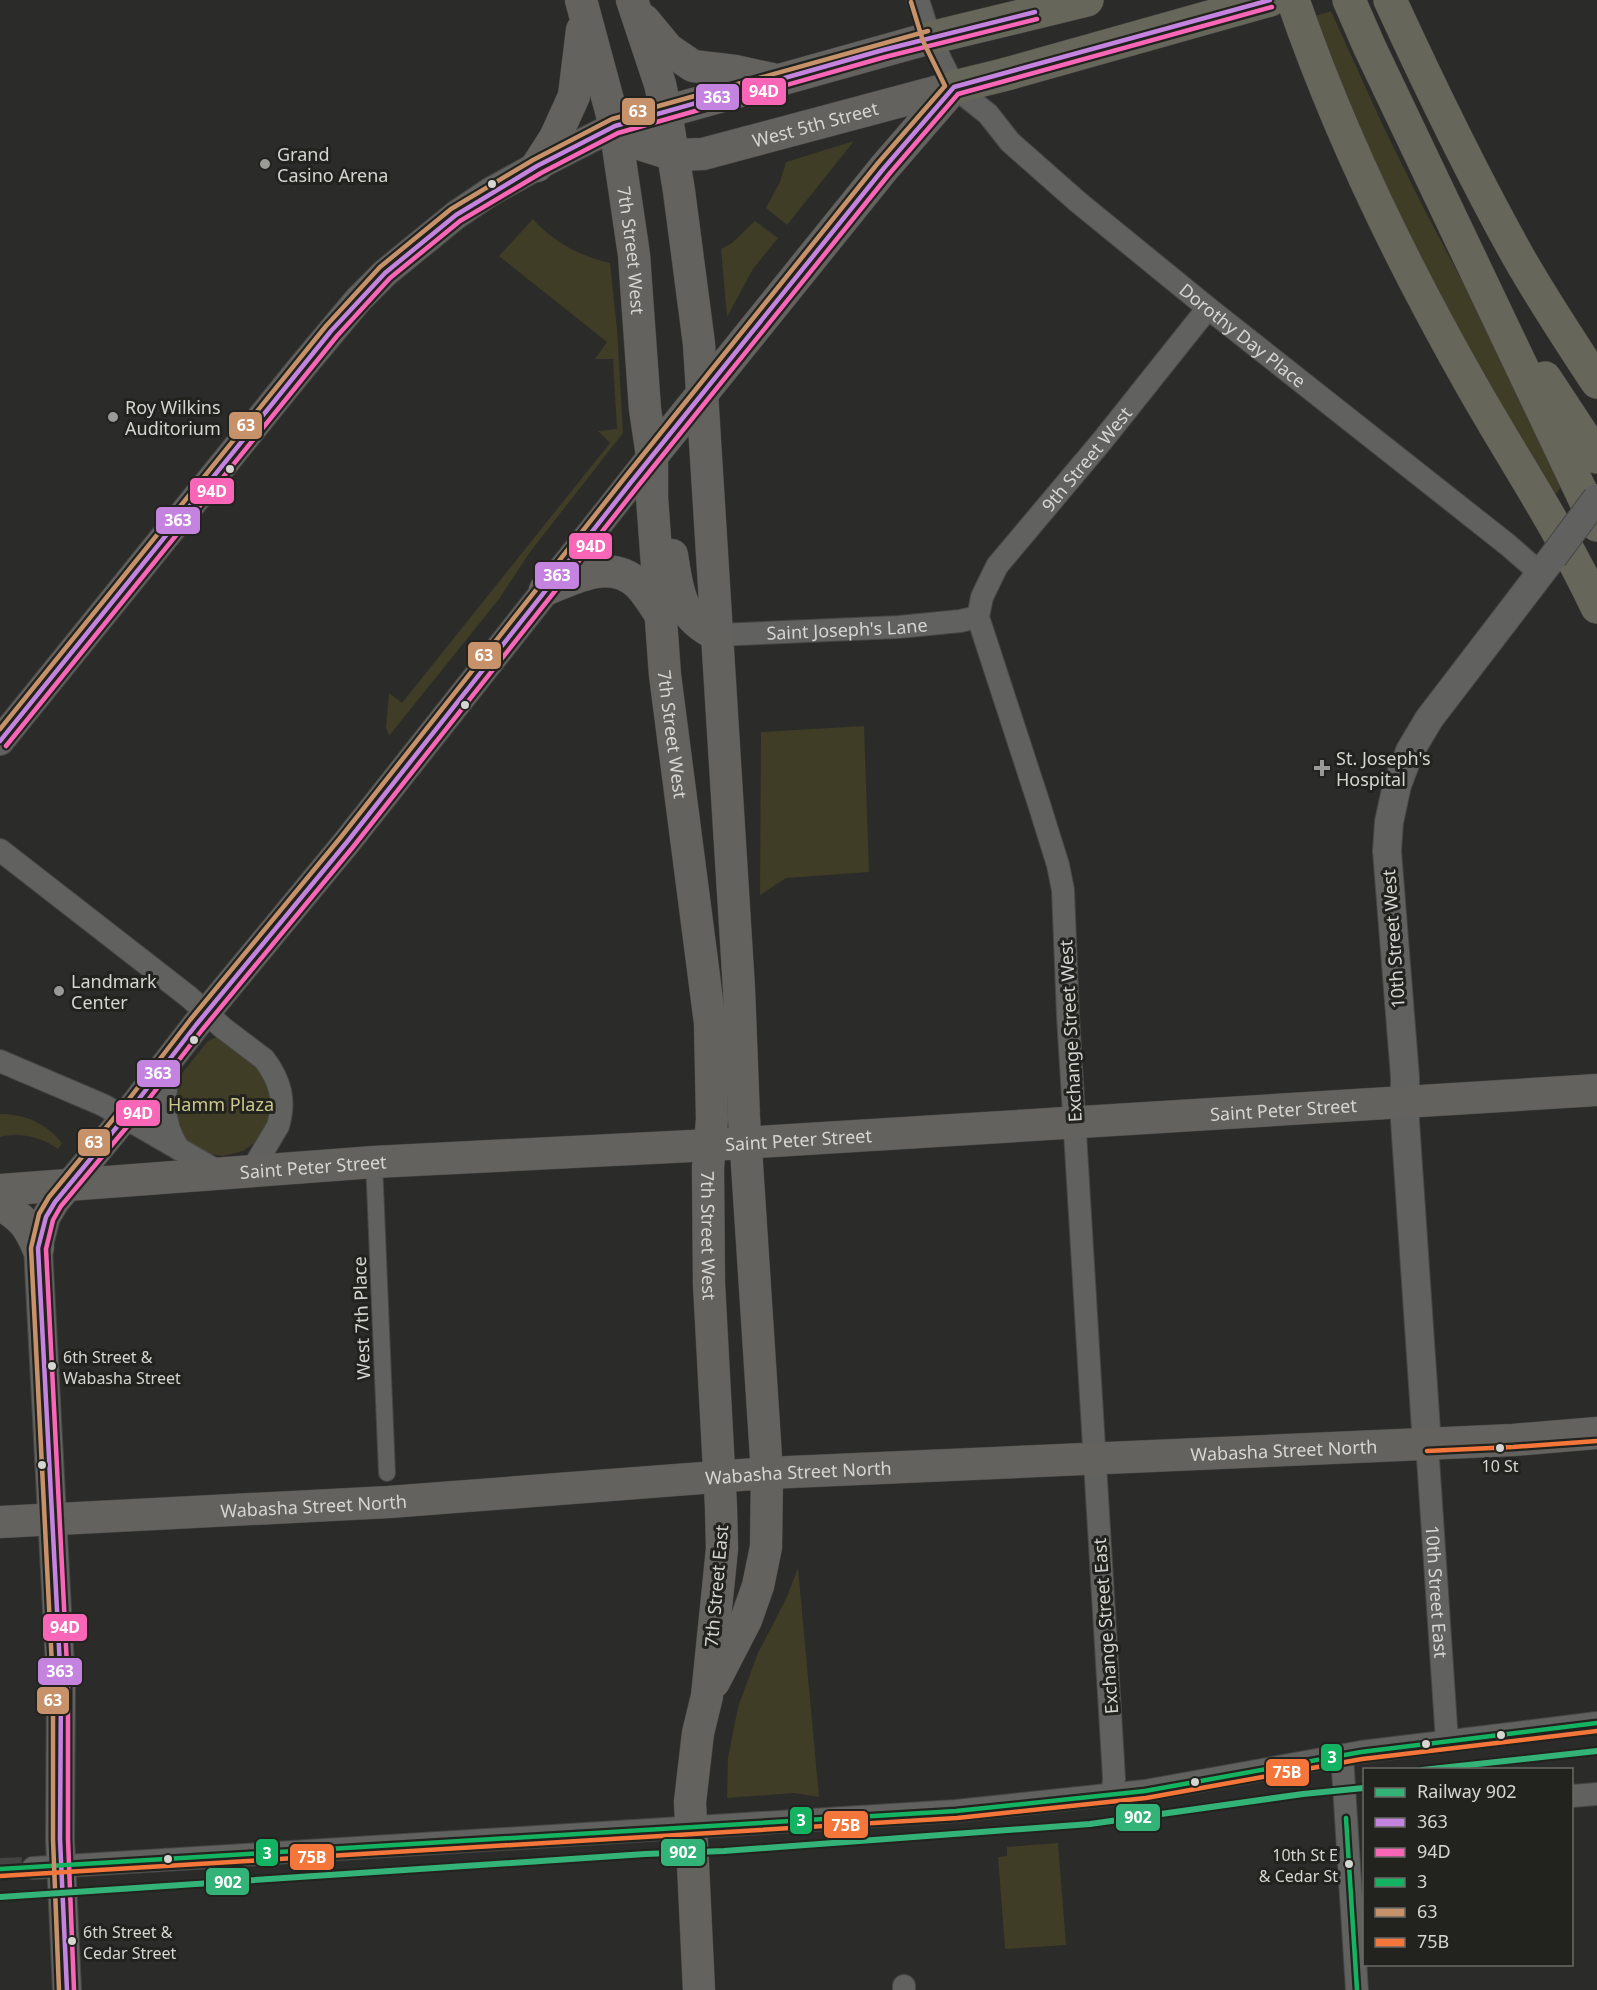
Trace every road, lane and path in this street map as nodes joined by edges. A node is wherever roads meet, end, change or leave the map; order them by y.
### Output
1 (918, 0) edge
2 (1088, 0) edge
3 (1277, 0) edge
4 (1349, 0) edge
5 (1390, 0) edge
6 (583, 4) edge
7 (634, 5) edge
8 (930, 38) junction
9 (776, 80) junction
10 (954, 87) junction
11 (666, 112) junction
12 (615, 126) junction
13 (674, 155) junction
14 (537, 166) junction
15 (1445, 204) junction
16 (1520, 259) junction
17 (1208, 308) junction
18 (1597, 357) edge
19 (1597, 382) edge
20 (702, 395) junction
21 (652, 456) junction
22 (1597, 457) edge
23 (651, 497) junction
24 (1597, 498) edge
25 (1597, 525) edge
26 (1547, 565) junction
27 (545, 590) junction
28 (1597, 607) edge
29 (658, 610) junction
30 (978, 617) junction
31 (717, 635) junction
32 (0, 741) edge
33 (0, 850) edge
34 (206, 1012) junction
35 (173, 1053) junction
36 (0, 1061) edge
37 (1597, 1090) edge
38 (1405, 1101) junction
39 (125, 1117) junction
40 (1075, 1123) junction
41 (746, 1142) junction
42 (711, 1144) junction
43 (179, 1149) junction
44 (374, 1162) junction
45 (252, 1170) junction
46 (219, 1172) junction
47 (71, 1184) junction
48 (0, 1190) edge
49 (0, 1204) edge
50 (38, 1248) junction
51 (1597, 1433) edge
52 (1427, 1443) junction
53 (1094, 1458) junction
54 (387, 1473) dead end
55 (767, 1473) junction
56 (719, 1476) junction
57 (52, 1520) junction
58 (0, 1522) edge
59 (707, 1696) junction
60 (1597, 1723) edge
61 (1447, 1741) junction
62 (1342, 1755) junction
63 (1113, 1794) junction
64 (1597, 1794) edge
65 (1573, 1797) edge
66 (1355, 1817) edge
67 (691, 1828) junction
68 (47, 1866) junction
69 (67, 1990) edge
70 (699, 1990) edge
71 (1357, 1990) edge

1 - 8 street
2 - 8 highway
3 - 10 highway
3 - 28 highway
4 - 15 highway
5 - 16 highway
6 - 12 main road, 7th Street West
6 - 14 main road
7 - 9 main road
7 - 11 main road
8 - 9 main road
8 - 10 street
9 - 11 main road
10 - 13 main road, West 5th Street
10 - 17 street, Dorothy Day Place
10 - 20 main road
11 - 12 main road
11 - 13 main road
12 - 13 main road, West 5th Street
12 - 14 street
12 - 21 main road, 7th Street West
13 - 20 main road
14 - 32 street
15 - 22 highway
15 - 25 highway
16 - 18 highway
16 - 19 highway
17 - 26 street, Dorothy Day Place
17 - 30 street, 9th Street West
20 - 21 main road
20 - 31 main road
21 - 23 main road, 7th Street West
21 - 27 street
23 - 29 main road, 7th Street West
23 - 31 main road
24 - 26 street, 10th Street West, bridge
26 - 38 street, 10th Street West
27 - 29 main road
27 - 34 street
29 - 42 main road, 7th Street West
30 - 31 street, Saint Joseph's Lane
30 - 40 street, Exchange Street West
31 - 41 main road
33 - 34 street
34 - 35 street
34 - 45 street
35 - 39 street
35 - 43 street
36 - 39 street
37 - 38 main road, Saint Peter Street
38 - 40 main road, Saint Peter Street
38 - 52 street, 10th Street West
39 - 43 street
39 - 47 street
40 - 41 main road, Saint Peter Street
40 - 53 street, Exchange Street West
41 - 42 main road, Saint Peter Street
41 - 55 main road
42 - 44 main road, Saint Peter Street
42 - 56 main road, 7th Street West
43 - 46 street
44 - 45 main road, Saint Peter Street
44 - 54 street, West 7th Place
45 - 46 main road, Saint Peter Street
46 - 47 main road, Saint Peter Street
47 - 48 main road, Saint Peter Street
47 - 50 street
49 - 50 main road
50 - 57 street
51 - 52 main road, Wabasha Street North
52 - 53 main road, Wabasha Street North
52 - 61 street, 10th Street East
53 - 55 main road, Wabasha Street North
53 - 63 street, Exchange Street East
55 - 56 main road, Wabasha Street North
55 - 59 main road, 7th Street East
56 - 57 main road, Wabasha Street North
56 - 59 main road, 7th Street East
57 - 58 main road, Wabasha Street North
57 - 68 street
59 - 67 main road, 7th Street East
60 - 61 street
61 - 62 street
62 - 63 street
62 - 66 street
63 - 67 street
64 - 65 street
66 - 71 street
67 - 68 street
67 - 70 main road, 7th Street East
68 - 69 street

